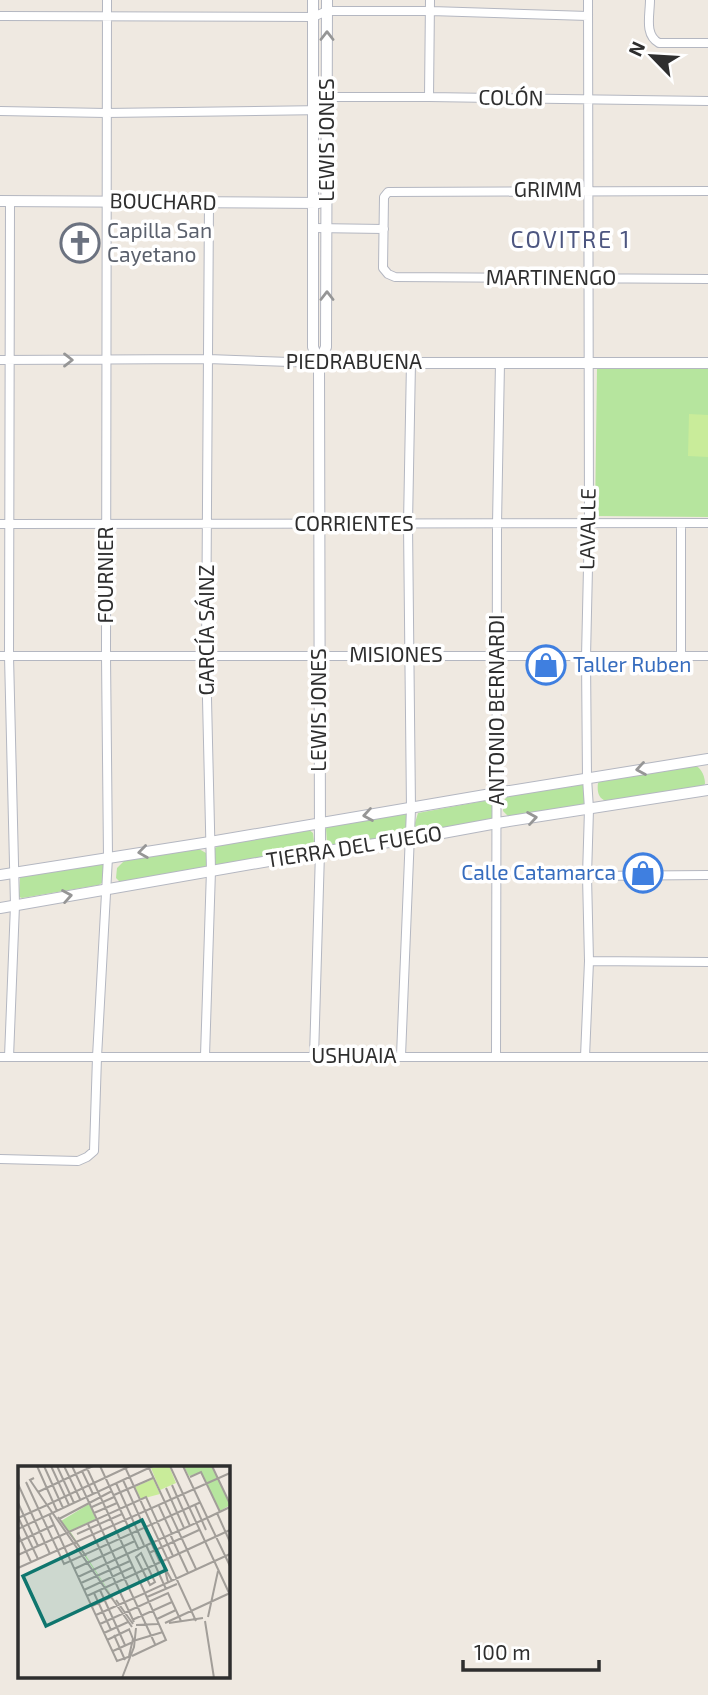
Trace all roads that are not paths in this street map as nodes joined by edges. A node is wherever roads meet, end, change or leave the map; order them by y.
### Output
1 (107, 0) edge
2 (313, 0) edge
3 (430, 0) edge
4 (588, 0) edge
5 (649, 0) edge
6 (327, 6) edge
7 (430, 11) junction
8 (0, 16) edge
9 (107, 16) junction
10 (588, 16) junction
11 (313, 17) junction
12 (708, 43) edge
13 (327, 96) junction
14 (313, 97) junction
15 (429, 97) junction
16 (588, 100) junction
17 (708, 101) edge
18 (326, 110) junction
19 (0, 111) edge
20 (313, 111) junction
21 (106, 113) junction
22 (588, 190) junction
23 (708, 191) edge
24 (5, 201) edge
25 (107, 201) junction
26 (209, 203) junction
27 (313, 203) junction
28 (326, 203) junction
29 (314, 228) junction
30 (327, 228) junction
31 (384, 229) junction
32 (589, 278) junction
33 (708, 279) edge
34 (208, 359) junction
35 (5, 360) edge
36 (106, 360) junction
37 (411, 362) junction
38 (319, 363) junction
39 (500, 363) junction
40 (589, 363) junction
41 (708, 363) edge
42 (589, 523) junction
43 (681, 523) junction
44 (708, 523) edge
45 (5, 524) edge
46 (106, 524) junction
47 (206, 524) junction
48 (318, 524) junction
49 (408, 524) junction
50 (497, 524) junction
51 (318, 655) junction
52 (410, 655) junction
53 (5, 656) edge
54 (106, 656) junction
55 (206, 656) junction
56 (708, 656) edge
57 (497, 657) junction
58 (586, 657) junction
59 (681, 657) junction
60 (708, 759) edge
61 (587, 778) junction
62 (708, 789) edge
63 (497, 793) junction
64 (411, 808) junction
65 (589, 809) junction
66 (319, 823) junction
67 (497, 823) junction
68 (410, 839) junction
69 (210, 842) junction
70 (320, 852) junction
71 (108, 857) junction
72 (211, 870) junction
73 (14, 872) junction
74 (0, 875) edge
75 (708, 875) edge
76 (587, 876) junction
77 (107, 890) junction
78 (15, 905) junction
79 (0, 908) edge
80 (589, 961) junction
81 (708, 962) edge
82 (205, 1056) junction
83 (401, 1056) junction
84 (496, 1056) junction
85 (4, 1057) edge
86 (97, 1057) junction
87 (314, 1057) junction
88 (708, 1057) edge
89 (586, 1058) junction
90 (0, 1159) edge

1 - 9 street, FOURNIER
2 - 11 street, LEWIS JONES
3 - 7 street
4 - 10 street, LAVALLE
5 - 12 street
6 - 7 street
6 - 11 street
13 -> 6 street, LEWIS JONES
7 - 10 street
7 - 15 street
8 - 9 street
9 - 11 street
9 - 21 street, FOURNIER
10 - 16 street, LAVALLE
11 - 14 street, LEWIS JONES
13 - 14 street, COLÓN
13 - 15 street, COLÓN
13 - 18 street, LEWIS JONES
14 - 20 street, LEWIS JONES
15 - 16 street, COLÓN
16 - 17 street, COLÓN
16 - 22 street, LAVALLE
18 - 20 street
18 - 28 street, LEWIS JONES
19 - 21 street
20 - 21 street
20 - 27 street, LEWIS JONES
21 - 25 street, FOURNIER
22 - 23 street, GRIMM
22 - 31 street, GRIMM
22 - 32 street, LAVALLE
24 - 25 street, BOUCHARD
24 - 35 street
25 - 26 street, BOUCHARD
25 - 36 street, FOURNIER
26 - 27 street, BOUCHARD
26 - 34 street, GARCÍA SÁINZ
27 - 28 street, BOUCHARD
27 - 29 street, LEWIS JONES
28 - 30 street, LEWIS JONES
29 - 30 street
29 - 38 street, LEWIS JONES
30 - 31 street
38 -> 30 street, LEWIS JONES
31 - 32 street, MARTINENGO
32 - 33 street, MARTINENGO
32 - 40 street, LAVALLE
34 - 36 street, PIEDRABUENA
34 - 38 street, PIEDRABUENA
34 - 47 street, GARCÍA SÁINZ
35 -> 36 street, PIEDRABUENA
35 - 45 street
36 - 46 street, FOURNIER
37 - 38 street, PIEDRABUENA
37 - 39 street, PIEDRABUENA
37 - 49 street
38 - 48 street, LEWIS JONES
39 - 40 street, PIEDRABUENA
39 - 50 street, ANTONIO BERNARDI
40 - 41 street, PIEDRABUENA
40 - 42 street, LAVALLE
42 - 43 street, CORRIENTES
42 - 50 street, CORRIENTES
42 - 58 street, LAVALLE
43 - 44 street, CORRIENTES
43 - 59 street
45 - 46 street, CORRIENTES
45 - 53 street
46 - 47 street, CORRIENTES
46 - 54 street, FOURNIER
47 - 48 street, CORRIENTES
47 - 55 street, GARCÍA SÁINZ
48 - 49 street, CORRIENTES
48 - 51 street, LEWIS JONES
49 - 50 street, CORRIENTES
49 - 52 street
50 - 57 street, ANTONIO BERNARDI
51 - 52 street, MISIONES
51 - 55 street, MISIONES
51 - 66 street, LEWIS JONES
52 - 57 street, MISIONES
52 - 64 street
53 - 54 street, MISIONES
53 - 73 street
54 - 55 street, MISIONES
54 - 71 street, FOURNIER
55 - 69 street, GARCÍA SÁINZ
56 - 59 street, MISIONES
57 - 58 street, MISIONES
57 - 63 street, ANTONIO BERNARDI
58 - 59 street, MISIONES
58 - 61 street, LAVALLE
60 -> 61 street, TIERRA DEL FUEGO
61 - 63 street, TIERRA DEL FUEGO
61 - 65 street, LAVALLE
62 - 65 street, TIERRA DEL FUEGO
63 - 64 street, TIERRA DEL FUEGO
63 - 67 street, ANTONIO BERNARDI
64 -> 66 street, TIERRA DEL FUEGO
64 - 68 street
67 -> 65 street, TIERRA DEL FUEGO
65 - 76 street, LAVALLE
66 - 69 street, TIERRA DEL FUEGO
66 - 70 street, LEWIS JONES
67 - 68 street, TIERRA DEL FUEGO
67 - 84 street, ANTONIO BERNARDI
68 - 70 street, TIERRA DEL FUEGO
68 - 83 street
69 -> 71 street, TIERRA DEL FUEGO
69 - 72 street, GARCÍA SÁINZ
70 - 72 street, TIERRA DEL FUEGO
70 - 87 street, LEWIS JONES
71 - 73 street, TIERRA DEL FUEGO
71 - 77 street, FOURNIER
72 - 77 street, TIERRA DEL FUEGO
72 - 82 street, GARCÍA SÁINZ
73 - 74 street, TIERRA DEL FUEGO
73 - 78 street
75 - 76 street
76 - 80 street, LAVALLE
78 -> 77 street, TIERRA DEL FUEGO
77 - 86 street, FOURNIER
78 - 79 street, TIERRA DEL FUEGO
78 - 85 street
80 - 81 street
80 - 89 street, LAVALLE
82 - 86 street, USHUAIA
82 - 87 street, USHUAIA
83 - 84 street, USHUAIA
83 - 87 street, USHUAIA
84 - 89 street, USHUAIA
85 - 86 street, USHUAIA
86 - 90 street, FOURNIER
88 - 89 street, USHUAIA

